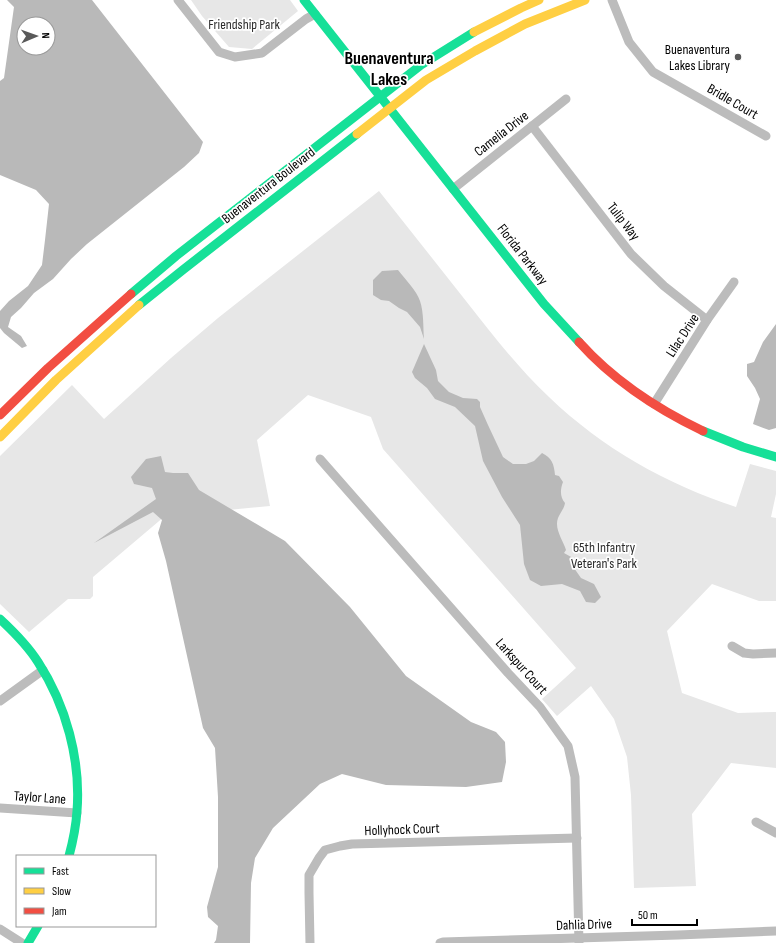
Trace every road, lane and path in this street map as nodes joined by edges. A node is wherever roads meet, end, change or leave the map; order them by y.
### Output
1 (178, 0) edge
2 (304, 0) edge
3 (539, 0) edge
4 (585, 0) edge
5 (612, 0) edge
6 (315, 14) junction
7 (381, 96) junction
8 (566, 99) dead end
9 (390, 108) junction
10 (532, 126) junction
11 (766, 136) dead end
12 (453, 189) junction
13 (734, 282) dead end
14 (707, 320) junction
15 (654, 404) junction
16 (0, 415) edge
17 (0, 437) edge
18 (776, 457) edge
19 (320, 459) dead end
20 (0, 619) edge
21 (732, 646) dead end
22 (776, 653) edge
23 (43, 670) junction
24 (0, 701) edge
25 (0, 808) edge
26 (77, 813) junction
27 (756, 822) dead end
28 (776, 832) edge
29 (577, 838) junction
30 (69, 855) edge
31 (37, 927) edge
32 (0, 929) edge
33 (776, 931) edge
34 (678, 939) edge
35 (579, 941) edge
36 (22, 943) edge
37 (28, 943) edge
38 (310, 943) edge
39 (440, 943) edge

1 - 6 street
2 - 6 main road, Florida Parkway
3 - 7 main road, Buenaventura Boulevard
4 - 9 main road, Buenaventura Boulevard
5 - 11 street, Bridle Court
6 - 7 main road, Florida Parkway
7 - 9 main road, Florida Parkway
7 - 16 main road, Buenaventura Boulevard
8 - 10 street, Camelia Drive
9 - 12 main road, Florida Parkway
9 - 17 main road, Buenaventura Boulevard
10 - 12 street, Camelia Drive
10 - 14 street, Tulip Way
12 - 15 main road, Florida Parkway
13 - 14 street, Lilac Drive
14 - 15 street, Lilac Drive
15 - 18 main road, Florida Parkway
19 - 29 street, Larkspur Court
20 - 23 main road
21 - 22 street
23 - 24 street
23 - 26 main road
25 - 26 street, Taylor Lane
26 - 30 main road
27 - 28 street
29 - 35 street, Larkspur Court
29 - 38 street, Hollyhock Court
31 - 37 main road
32 - 36 street
33 - 34 street, Dahlia Drive
34 - 35 street, Dahlia Drive
35 - 39 street, Dahlia Drive

